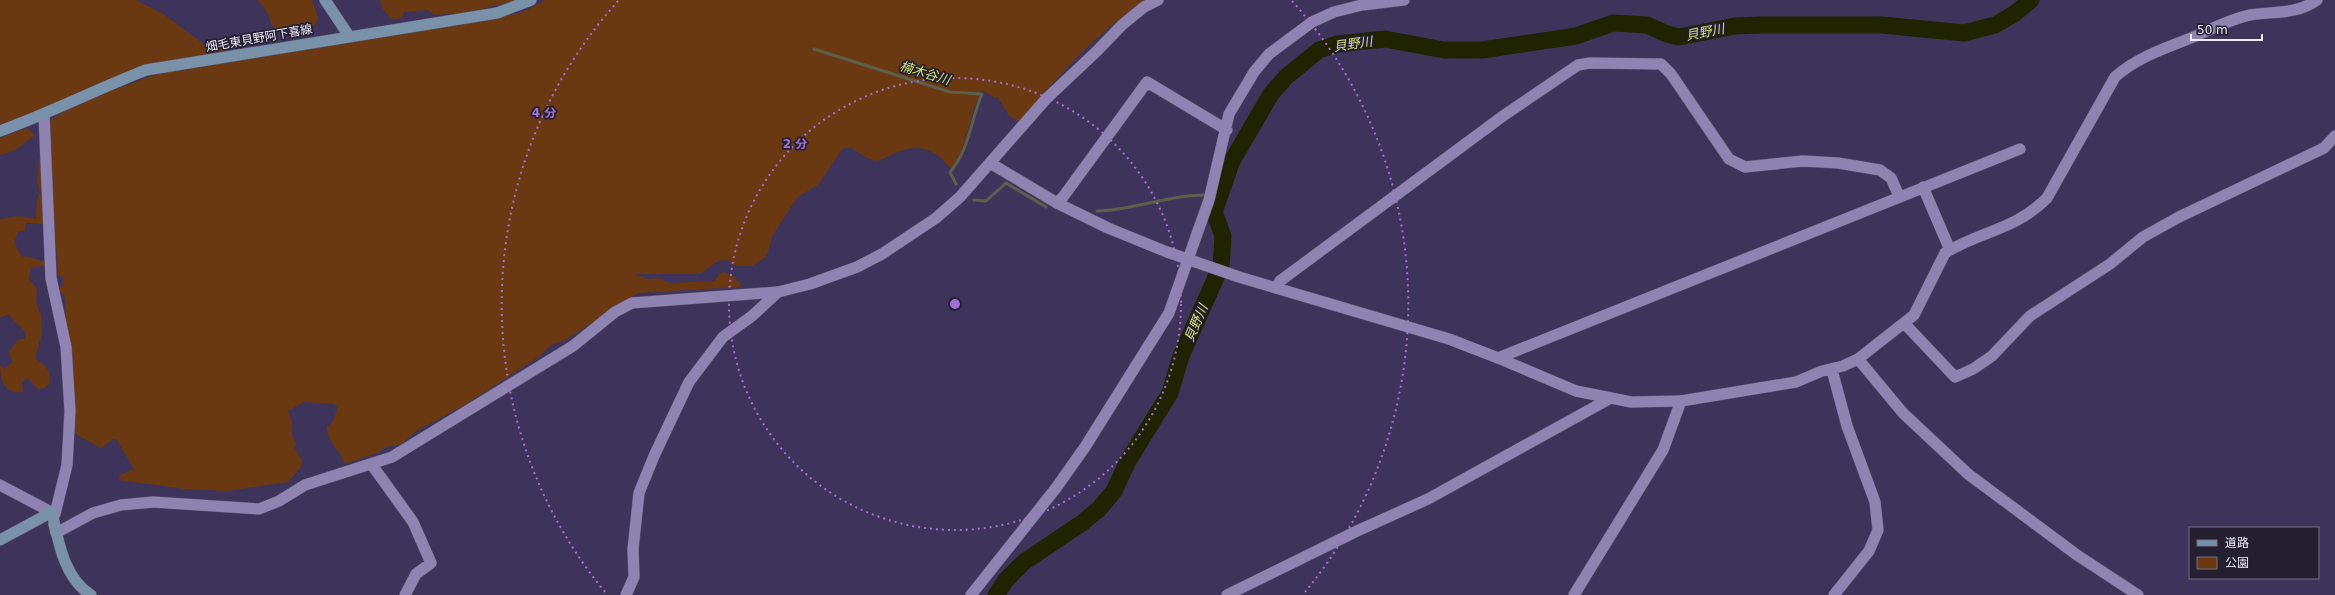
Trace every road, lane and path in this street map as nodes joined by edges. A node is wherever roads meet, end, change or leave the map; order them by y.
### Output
1 (325, 0) edge
2 (531, 0) edge
3 (1158, 0) edge
4 (1404, 0) edge
5 (2317, 0) edge
6 (350, 36) junction
7 (44, 115) junction
8 (1227, 130) junction
9 (0, 131) edge
10 (2335, 136) edge
11 (2020, 149) dead end
12 (990, 163) junction
13 (1923, 187) junction
14 (1899, 196) junction
15 (1057, 203) junction
16 (1950, 250) junction
17 (1189, 259) junction
18 (1276, 288) junction
19 (778, 292) junction
20 (1904, 323) junction
21 (1498, 358) junction
22 (1858, 359) junction
23 (1832, 370) junction
24 (1609, 399) junction
25 (1681, 401) junction
26 (372, 465) junction
27 (0, 485) edge
28 (52, 512) junction
29 (0, 540) edge
30 (634, 578) junction
31 (91, 595) edge
32 (405, 595) edge
33 (626, 595) edge
34 (633, 595) edge
35 (971, 595) edge
36 (1227, 595) edge
37 (1574, 595) edge
38 (1834, 595) edge
39 (2138, 595) edge

1 - 6 main road
2 - 6 main road, 畑毛東貝野阿下喜線
3 - 12 street
4 - 8 street
5 - 16 street
6 - 7 main road, 畑毛東貝野阿下喜線
7 - 9 main road, 畑毛東貝野阿下喜線
7 - 28 street
8 - 15 street
8 - 17 street
10 - 20 street
11 - 13 street
12 - 15 street
12 - 19 street
13 - 14 street
13 - 16 street
14 - 18 street
14 - 21 street
15 - 17 street
16 - 20 street
17 - 18 street
17 - 35 street
18 - 21 street
19 - 26 street
19 - 30 street
20 - 22 street
21 - 24 street
22 - 23 street
22 - 39 street
23 - 25 street
23 - 38 street
24 - 25 street
24 - 36 street
25 - 37 street
26 - 28 street
26 - 32 street
27 - 28 street
28 - 29 main road
28 - 31 main road
30 - 33 street
30 - 34 street

